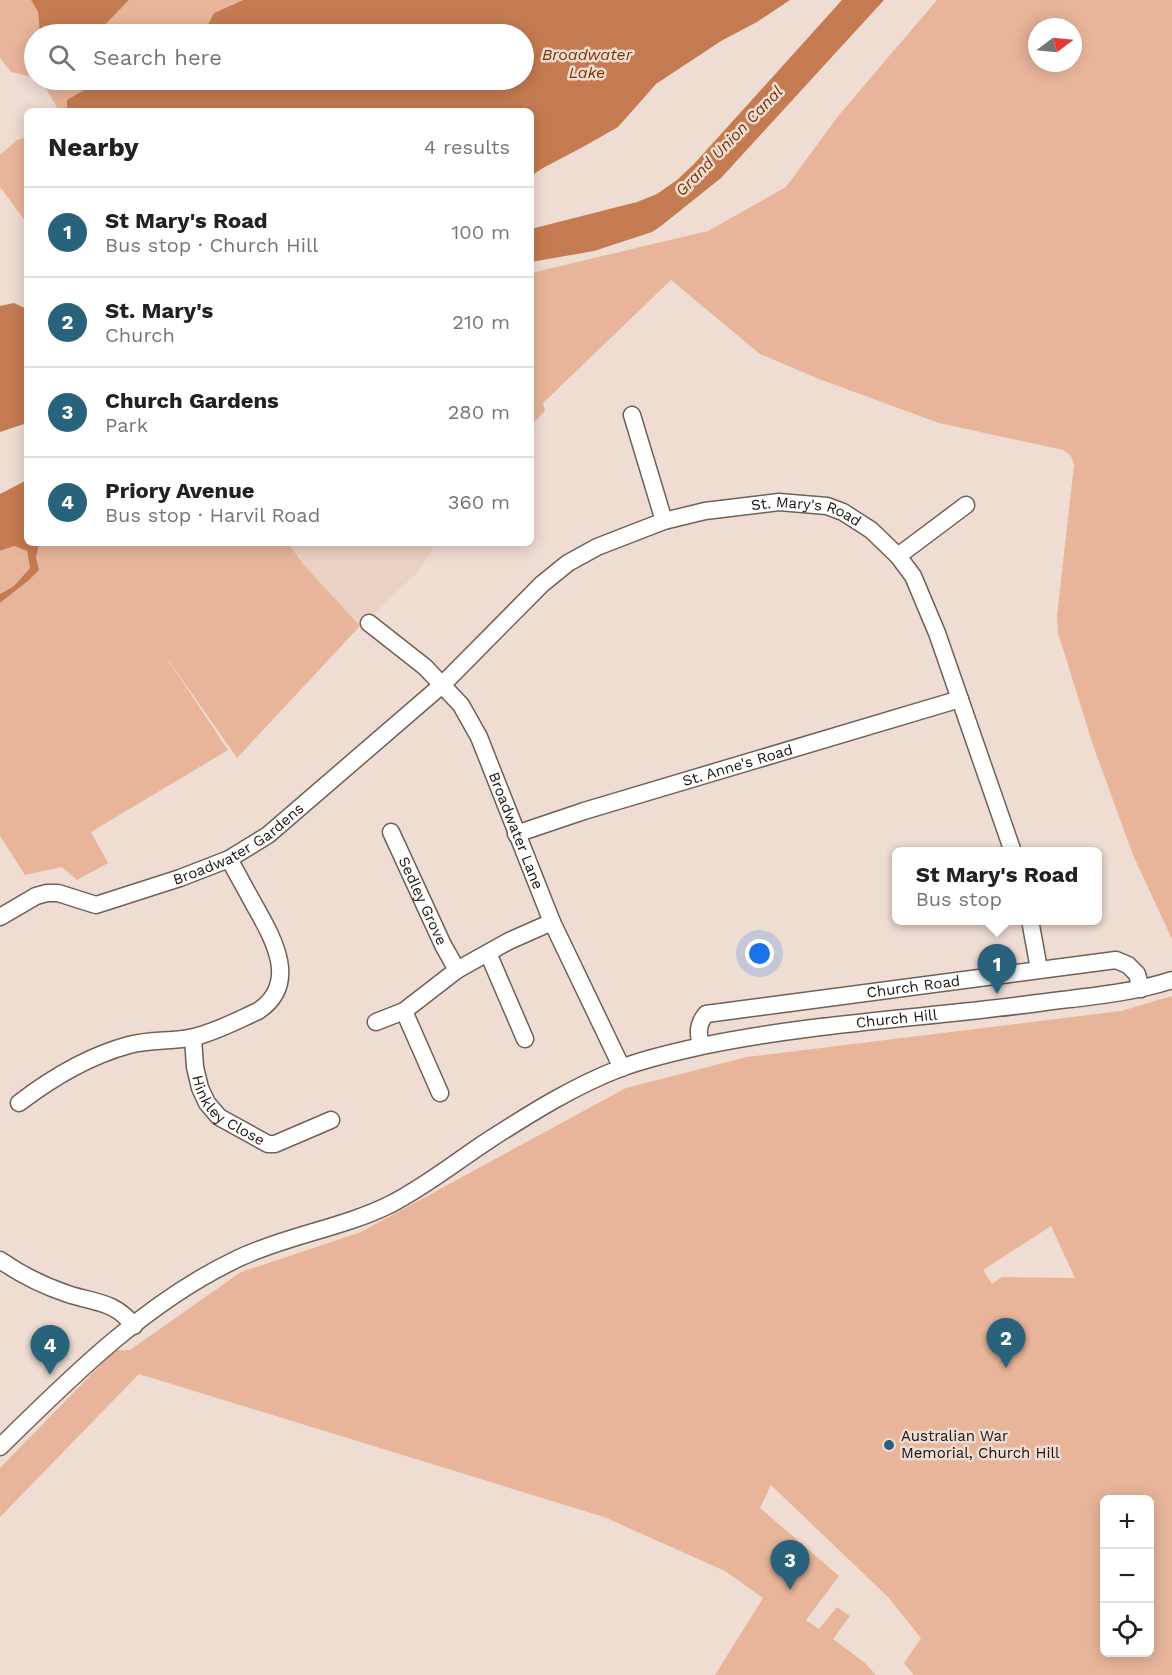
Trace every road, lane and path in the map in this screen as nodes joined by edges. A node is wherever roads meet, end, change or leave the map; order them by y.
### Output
1 (632, 415) dead end
2 (966, 506) dead end
3 (664, 520) junction
4 (898, 556) junction
5 (369, 623) dead end
6 (442, 685) junction
7 (960, 699) junction
8 (392, 832) dead end
9 (516, 834) junction
10 (1011, 847) edge
11 (229, 859) junction
12 (0, 917) edge
13 (552, 922) junction
14 (1031, 925) edge
15 (488, 953) junction
16 (1039, 969) junction
17 (457, 970) junction
18 (1172, 980) edge
19 (1141, 989) junction
20 (404, 1011) junction
21 (376, 1022) dead end
22 (193, 1038) junction
23 (525, 1039) dead end
24 (701, 1046) junction
25 (622, 1068) junction
26 (440, 1093) dead end
27 (19, 1103) dead end
28 (331, 1120) dead end
29 (0, 1260) edge
30 (134, 1326) junction
31 (0, 1447) edge

1 - 3 street
2 - 4 street
3 - 4 street, St. Mary's Road
3 - 6 street, St. Mary's Road
4 - 7 street, St. Mary's Road
5 - 6 street, Broadwater Lane
6 - 9 street, Broadwater Lane
6 - 11 street, Broadwater Gardens
7 - 9 street, St. Anne's Road
7 - 10 street, St. Mary's Road
8 - 17 street, Sedley Grove
9 - 13 street, Broadwater Lane
11 - 12 street, Broadwater Gardens
11 - 22 street
13 - 15 street
13 - 25 street, Broadwater Lane
14 - 16 street
15 - 17 street
15 - 23 street
16 - 19 street, Church Road
16 - 24 street, Church Road
17 - 20 street
18 - 19 street, Church Hill
19 - 24 street, Church Hill
20 - 21 street
20 - 26 street
22 - 27 street
22 - 28 street, Hinkley Close
24 - 25 street, Church Hill
25 - 30 street, Church Hill
29 - 30 street
30 - 31 street, Church Hill

